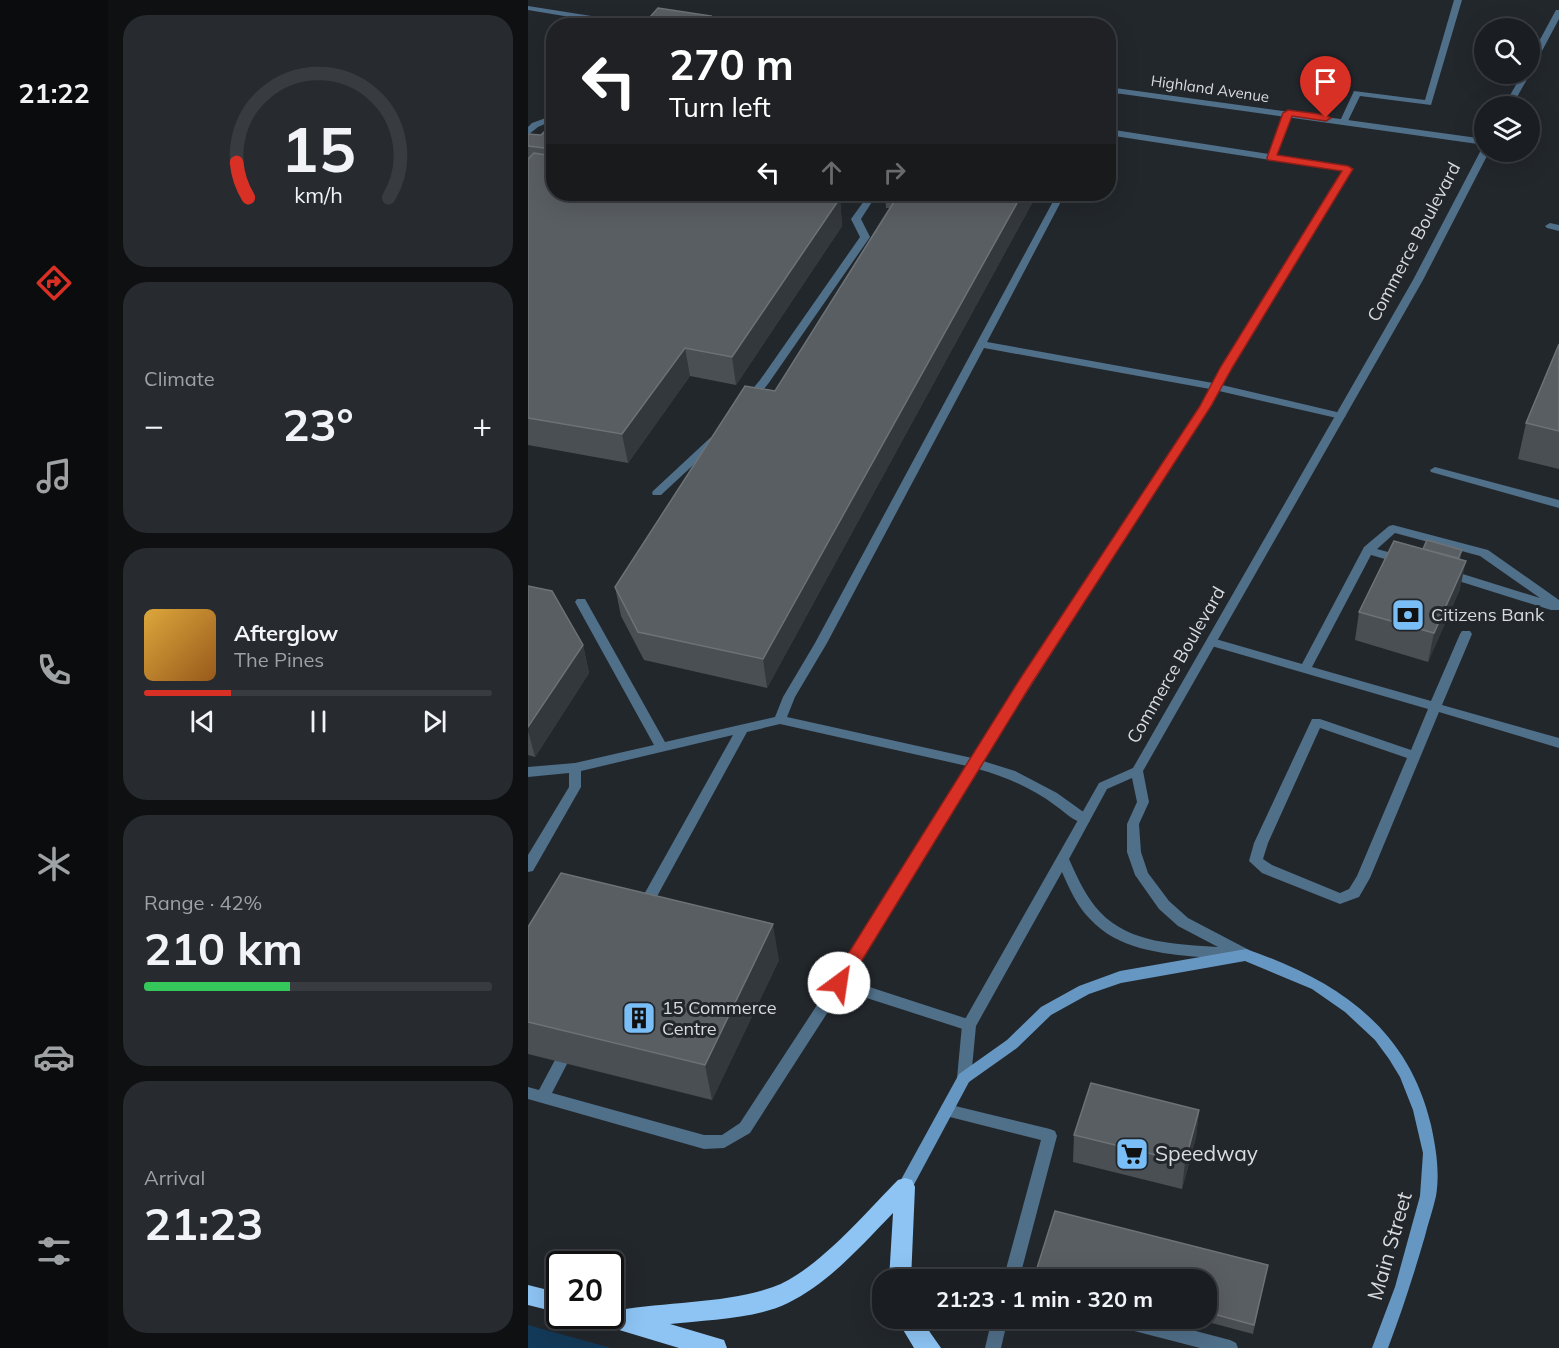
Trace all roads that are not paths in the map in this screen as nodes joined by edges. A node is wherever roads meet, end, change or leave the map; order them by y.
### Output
1 (1458, 0) edge
2 (528, 8) edge
3 (1559, 12) edge
4 (591, 18) edge
5 (1540, 47) edge
6 (1116, 89) edge
7 (1288, 113) junction
8 (546, 120) edge
9 (1344, 121) junction
10 (528, 132) edge
11 (1116, 133) edge
12 (1474, 140) edge
13 (1272, 158) junction
14 (1479, 162) edge
15 (868, 201) edge
16 (1057, 201) edge
17 (980, 344) junction
18 (1216, 387) junction
19 (743, 407) edge
20 (1341, 416) junction
21 (721, 432) edge
22 (1435, 470) dead end
23 (657, 493) dead end
24 (1559, 504) edge
25 (1368, 550) junction
26 (1418, 565) edge
27 (1453, 575) edge
28 (581, 602) dead end
29 (1559, 607) edge
30 (1466, 634) dead end
31 (1212, 642) junction
32 (1305, 669) junction
33 (1436, 707) junction
34 (780, 720) junction
35 (744, 727) junction
36 (1559, 743) edge
37 (661, 746) junction
38 (1414, 756) junction
39 (974, 763) junction
40 (575, 768) junction
41 (1137, 771) junction
42 (528, 772) edge
43 (1084, 819) junction
44 (1062, 859) junction
45 (528, 867) edge
46 (640, 914) edge
47 (1246, 955) junction
48 (839, 983) junction
49 (969, 1025) junction
50 (561, 1062) edge
51 (964, 1078) junction
52 (535, 1095) edge
53 (947, 1110) junction
54 (905, 1187) junction
55 (901, 1269) edge
56 (1014, 1269) edge
57 (528, 1294) edge
58 (546, 1299) edge
59 (624, 1317) edge
60 (624, 1321) edge
61 (914, 1329) edge
62 (997, 1329) edge
63 (1157, 1329) edge
64 (717, 1348) edge
65 (930, 1348) edge
66 (993, 1348) edge
67 (1230, 1348) edge
68 (1380, 1348) edge

1 - 9 street
2 - 4 street
3 - 5 street
6 - 7 street, Highland Avenue
7 - 9 street, Highland Avenue
7 - 13 street
8 - 10 street
9 - 12 street, Highland Avenue
11 - 13 street
13 - 18 street
14 - 20 street, Commerce Boulevard
15 - 19 street
16 - 17 street
17 - 18 street
17 - 34 street
18 - 20 street
18 - 39 street
20 - 31 street, Commerce Boulevard
21 - 23 street
22 - 24 street
25 - 26 street
25 - 29 street
25 - 32 street
27 - 29 street
28 - 37 street
30 - 33 street
31 - 32 street
31 - 41 street, Commerce Boulevard
32 - 33 street
33 - 36 street
33 - 38 street
34 - 35 street
34 - 39 street
35 - 37 street
35 - 46 street
37 - 40 street
38 - 38 street
39 - 43 street
39 - 48 street
40 - 42 street
40 - 45 street
41 - 43 street, Commerce Boulevard
41 - 47 street
43 - 44 street, Commerce Boulevard
44 - 47 street
44 - 49 street, Commerce Boulevard
47 - 51 main road
47 - 68 main road, Main Street
48 - 49 street
48 - 52 street
49 - 51 street, Commerce Boulevard
50 - 52 street
51 - 53 main road, Commerce Boulevard
53 - 54 main road, Commerce Boulevard
53 - 56 street
54 - 55 highway
54 - 59 highway
57 - 58 highway
60 - 64 highway
61 - 65 highway
62 - 66 street
63 - 67 street

